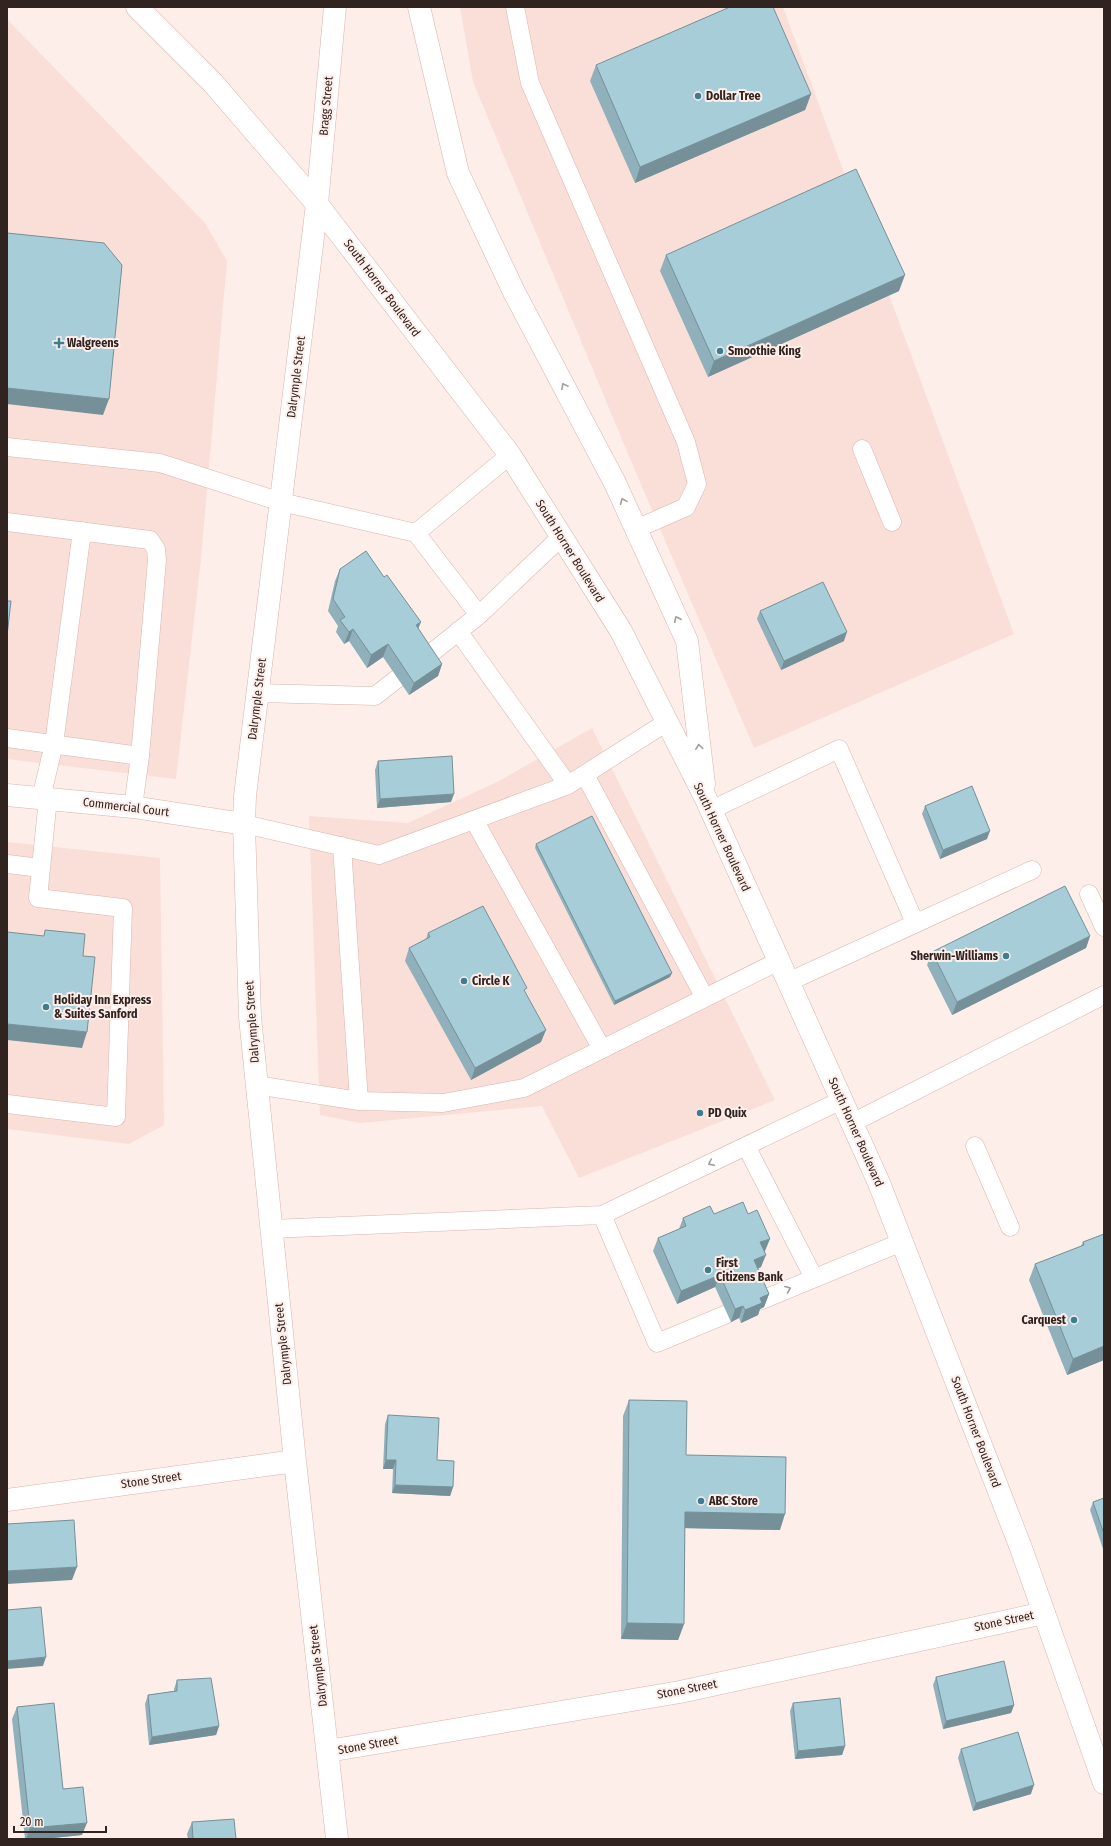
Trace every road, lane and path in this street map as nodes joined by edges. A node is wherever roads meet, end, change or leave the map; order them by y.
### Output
1 (137, 7) edge
2 (335, 7) edge
3 (418, 7) edge
4 (515, 7) edge
5 (318, 204) junction
6 (7, 447) edge
7 (862, 449) dead end
8 (510, 455) junction
9 (280, 502) junction
10 (7, 522) edge
11 (892, 522) dead end
12 (636, 529) junction
13 (82, 531) junction
14 (416, 533) junction
15 (562, 537) junction
16 (479, 615) junction
17 (458, 632) junction
18 (425, 658) edge
19 (398, 678) edge
20 (257, 693) junction
21 (667, 722) junction
22 (7, 738) edge
23 (54, 744) junction
24 (140, 756) junction
25 (585, 774) junction
26 (568, 785) junction
27 (7, 795) edge
28 (45, 798) junction
29 (708, 804) junction
30 (133, 807) junction
31 (474, 820) junction
32 (244, 824) junction
33 (342, 846) junction
34 (7, 864) edge
35 (41, 868) junction
36 (1032, 870) dead end
37 (1089, 894) dead end
38 (915, 923) junction
39 (1104, 927) edge
40 (779, 961) junction
41 (788, 982) junction
42 (1104, 995) edge
43 (705, 998) junction
44 (602, 1049) junction
45 (256, 1085) junction
46 (842, 1100) junction
47 (359, 1101) junction
48 (7, 1104) edge
49 (852, 1123) junction
50 (746, 1146) junction
51 (975, 1146) dead end
52 (602, 1215) junction
53 (1010, 1227) dead end
54 (271, 1229) junction
55 (902, 1242) junction
56 (814, 1278) junction
57 (762, 1300) edge
58 (728, 1314) edge
59 (295, 1461) junction
60 (7, 1500) edge
61 (1044, 1613) junction
62 (328, 1751) junction
63 (1104, 1783) edge
64 (338, 1839) edge

1 - 5 street, South Horner Boulevard
2 - 5 street, Bragg Street
12 -> 3 street
4 - 12 lane
5 - 8 street, South Horner Boulevard
5 - 9 street, Dalrymple Street
6 - 9 lane
7 - 11 lane
8 - 14 lane
8 - 15 street, South Horner Boulevard
9 - 14 lane
9 - 20 street, Dalrymple Street
10 - 13 lane
29 -> 12 street
13 - 23 lane
13 - 24 lane
14 - 16 lane
15 - 16 lane
15 - 21 street, South Horner Boulevard
16 - 17 lane
17 - 18 lane
17 - 26 lane
19 - 20 lane
20 - 32 street, Dalrymple Street
21 - 25 lane
21 - 29 street, South Horner Boulevard
22 - 23 lane
23 - 24 lane
23 - 28 lane
24 - 30 lane
25 - 26 lane
25 - 43 lane
26 - 31 lane
27 - 28 street, Commercial Court
28 - 30 street, Commercial Court
28 - 35 lane
29 - 38 lane
29 - 40 street, South Horner Boulevard
30 - 32 street, Commercial Court
31 - 33 lane
31 - 44 lane
32 - 33 lane
32 - 45 street, Dalrymple Street
33 - 47 lane
34 - 35 lane
35 - 48 lane
36 - 38 lane
37 - 39 lane
38 - 41 lane
40 - 41 street, South Horner Boulevard
40 - 43 lane
41 - 46 street, South Horner Boulevard
42 - 49 lane
43 - 44 lane
44 - 47 lane
45 - 47 lane
45 - 54 street, Dalrymple Street
46 - 49 street, South Horner Boulevard
46 - 50 lane
49 - 55 street, South Horner Boulevard
50 -> 52 lane
50 - 56 lane
51 - 53 lane
52 - 54 lane
52 - 58 lane
54 - 59 street, Dalrymple Street
55 - 56 lane
55 - 61 street, South Horner Boulevard
57 -> 56 lane
59 - 60 street, Stone Street
59 - 62 street, Dalrymple Street
61 - 62 street, Stone Street
61 - 63 street, South Horner Boulevard
62 - 64 street, Dalrymple Street

